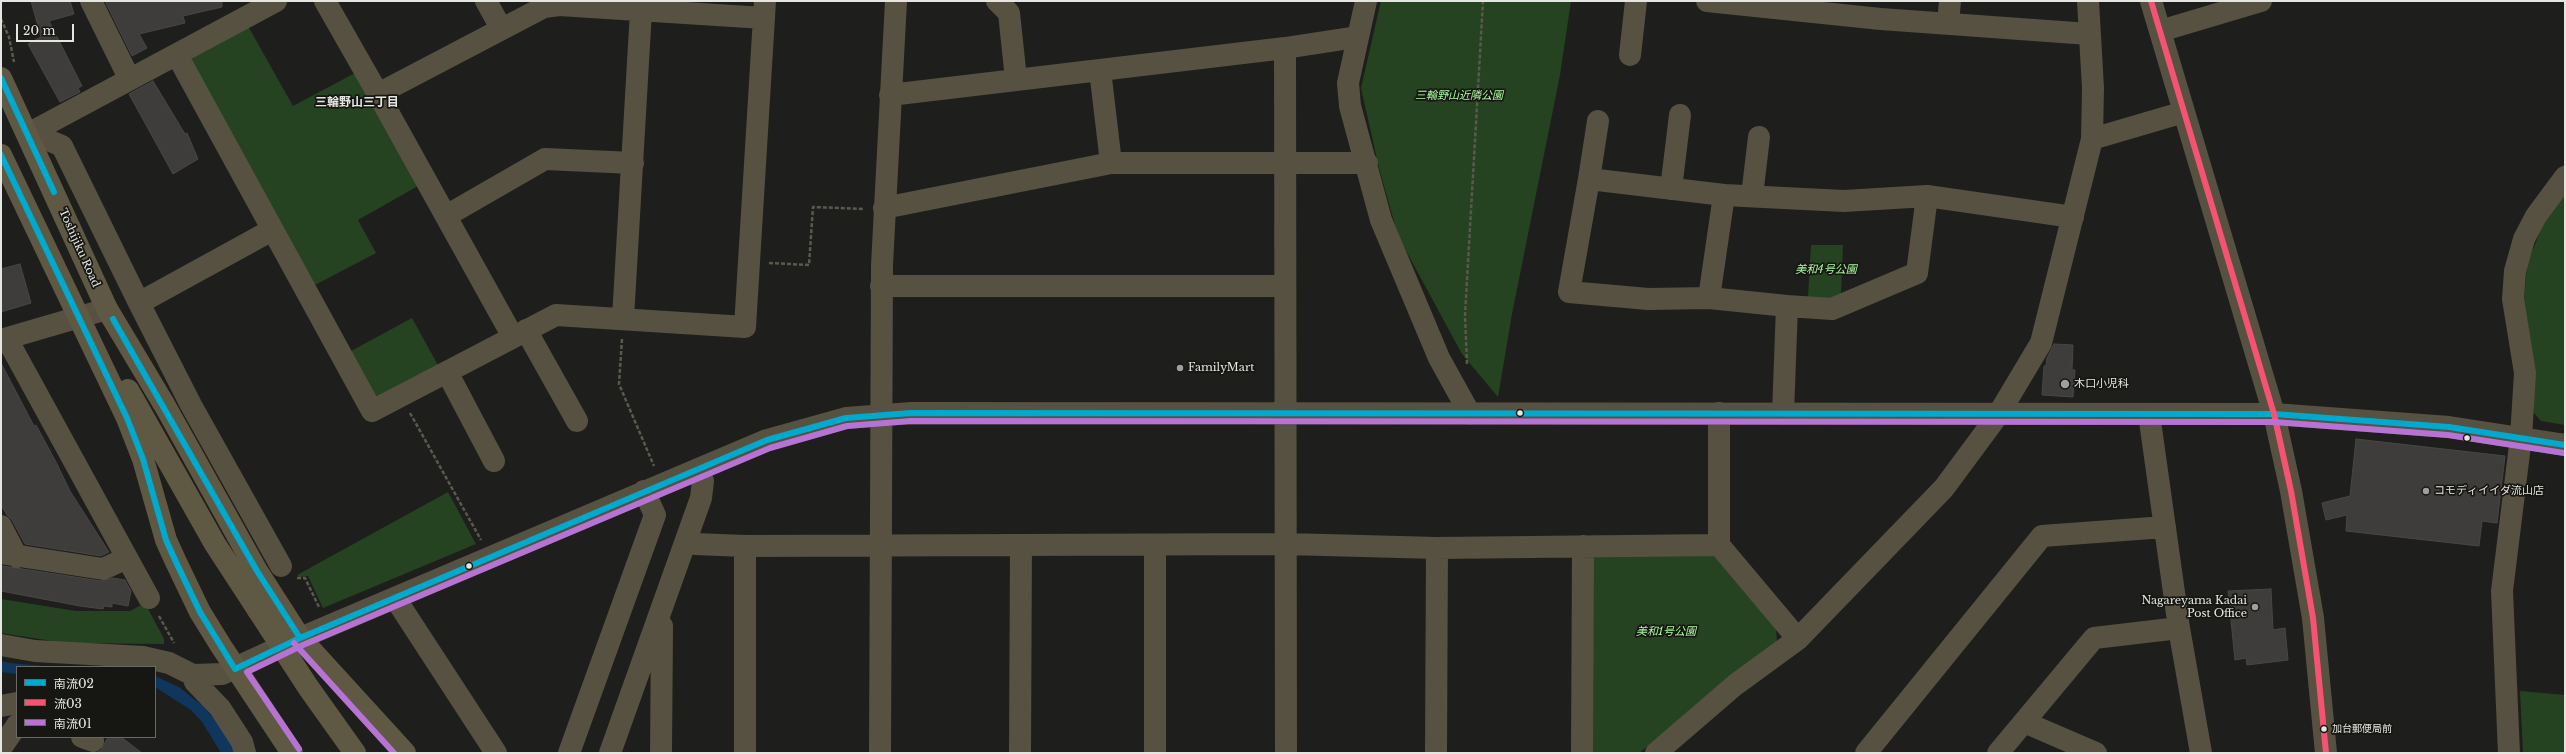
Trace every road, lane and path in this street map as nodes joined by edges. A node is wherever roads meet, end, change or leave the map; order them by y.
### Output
1 (91, 1) edge
2 (276, 1) edge
3 (325, 1) edge
4 (486, 1) edge
5 (896, 1) edge
6 (997, 1) edge
7 (1366, 1) edge
8 (1483, 1) edge
9 (1636, 1) edge
10 (1707, 1) edge
11 (1710, 1) edge
12 (1950, 1) edge
13 (2088, 1) edge
14 (2151, 1) edge
15 (2250, 3) edge
16 (764, 10) edge
17 (641, 11) junction
18 (1948, 23) junction
19 (500, 28) junction
20 (2160, 31) junction
21 (2089, 34) junction
22 (1357, 37) junction
23 (1286, 48) junction
24 (177, 55) junction
25 (1630, 55) dead end
26 (1100, 70) junction
27 (1, 78) edge
28 (129, 78) junction
29 (1016, 79) junction
30 (378, 94) junction
31 (890, 95) junction
32 (2184, 112) junction
33 (1680, 115) dead end
34 (1598, 121) dead end
35 (38, 137) junction
36 (1759, 137) dead end
37 (2092, 139) junction
38 (1, 155) edge
39 (633, 162) junction
40 (1111, 163) junction
41 (1367, 163) junction
42 (1287, 164) junction
43 (2565, 177) edge
44 (1588, 179) junction
45 (1671, 189) junction
46 (1724, 195) junction
47 (1752, 196) junction
48 (1927, 196) junction
49 (875, 209) junction
50 (446, 216) junction
51 (2073, 217) junction
52 (272, 230) junction
53 (749, 262) junction
54 (881, 286) junction
55 (1285, 286) junction
56 (1709, 298) junction
57 (138, 303) junction
58 (1787, 306) junction
59 (107, 309) junction
60 (80, 318) junction
61 (623, 318) junction
62 (519, 333) junction
63 (4, 340) edge
64 (1467, 366) dead end
65 (448, 372) junction
66 (401, 397) junction
67 (1286, 413) junction
68 (1719, 413) junction
69 (1470, 414) junction
70 (1783, 414) junction
71 (2149, 414) junction
72 (2274, 414) junction
73 (1998, 415) junction
74 (880, 416) junction
75 (577, 421) dead end
76 (2520, 437) junction
77 (2565, 445) edge
78 (167, 458) junction
79 (494, 461) dead end
80 (698, 469) junction
81 (656, 470) dead end
82 (644, 491) junction
83 (1, 526) edge
84 (2165, 527) junction
85 (687, 540) junction
86 (1287, 544) junction
87 (484, 545) dead end
88 (880, 545) junction
89 (1720, 545) junction
90 (745, 546) junction
91 (1021, 546) junction
92 (1155, 546) junction
93 (1583, 546) junction
94 (1437, 548) junction
95 (9, 555) edge
96 (127, 558) junction
97 (281, 566) dead end
98 (305, 578) dead end
99 (149, 598) joint
100 (395, 598) junction
101 (320, 608) dead end
102 (662, 611) junction
103 (2179, 628) junction
104 (300, 638) junction
105 (1798, 639) junction
106 (1, 645) edge
107 (177, 648) dead end
108 (61, 660) edge
109 (235, 669) junction
110 (193, 675) junction
111 (16, 704) edge
112 (1, 706) edge
113 (2024, 722) junction
114 (16, 726) edge
115 (1, 748) edge
116 (2092, 752) edge
117 (245, 753) edge
118 (292, 753) edge
119 (355, 753) edge
120 (405, 753) edge
121 (496, 753) edge
122 (569, 753) edge
123 (610, 753) edge
124 (661, 753) edge
125 (745, 753) edge
126 (880, 753) edge
127 (1020, 753) edge
128 (1155, 753) edge
129 (1286, 753) edge
130 (1436, 753) edge
131 (1582, 753) edge
132 (1656, 753) edge
133 (1866, 753) edge
134 (1998, 753) edge
135 (2201, 753) edge
136 (2326, 753) edge
137 (2509, 753) edge

1 - 28 street
2 - 24 street
3 - 30 street
4 - 19 street
5 - 31 street
6 - 29 street
7 - 22 street
8 - 64 path
9 - 25 street
10 - 11 street
11 - 18 street
12 - 18 street
13 - 21 street
14 - 20 street
15 - 20 street
16 - 17 street
16 - 53 street
17 - 19 street
17 - 39 street
18 - 21 street
19 - 30 street
20 - 32 street
21 - 37 street
22 - 23 street
22 - 41 street
23 - 26 street
23 - 42 street
24 - 28 street
24 - 52 street
26 - 29 street
26 - 40 street
27 - 35 main road, Toshijiku Road
28 - 35 street
29 - 31 street
30 - 50 street
31 - 49 street
32 - 37 street
32 - 72 street
33 - 45 street
34 - 44 street
35 - 57 street
35 - 59 main road, Toshijiku Road
36 - 47 street
37 - 51 street
38 - 60 main road
39 - 50 street
39 - 61 street
40 - 42 street
40 - 49 street
41 - 42 street
41 - 69 street
42 - 55 street
43 - 76 street
44 - 45 street
44 - 56 street
45 - 46 street
46 - 47 street
46 - 56 street
47 - 48 street
48 - 51 street
48 - 58 street
49 - 53 path
49 - 54 street
50 - 62 street
51 - 73 street
52 - 57 street
52 - 66 street
53 - 61 street
54 - 55 street
54 - 74 street
55 - 67 street
56 - 58 street
57 - 97 street
58 - 70 street
59 - 60 street
59 - 78 main road
59 - 104 main road
60 - 63 street
60 - 78 main road
60 - 109 main road
61 - 62 street
61 - 81 path
62 - 65 street
62 - 75 street
63 - 96 street
65 - 66 street
65 - 79 street
66 - 87 path
67 - 69 street
67 - 74 street
67 - 86 street
68 - 69 street
68 - 70 street
68 - 89 street
70 - 73 street
71 - 72 street
71 - 73 street
71 - 84 street
72 - 76 street
72 - 136 street
73 - 105 street
74 - 80 street
74 - 88 street
76 - 77 street
76 - 137 street
78 - 119 main road, bridge
80 - 82 street
80 - 85 street
82 - 100 street
82 - 122 street
83 - 95 street
84 - 103 street
84 - 133 street
85 - 90 street
85 - 102 street
86 - 92 street
86 - 94 street
86 - 129 street
88 - 90 street
88 - 91 street
88 - 126 street
89 - 93 street
89 - 105 street
90 - 125 street
91 - 92 street
91 - 127 street
92 - 128 street
93 - 94 street
93 - 131 street
94 - 130 street
95 - 96 street
96 - 99 street
98 - 101 path
99 - 107 path
100 - 104 street
100 - 121 street
102 - 123 street
102 - 124 street
103 - 113 street
103 - 135 street
104 - 109 street
104 - 120 main road
105 - 132 street
106 - 108 street
108 - 110 street
109 - 110 street
109 - 118 main road
110 - 117 street
111 - 112 street
113 - 116 street
113 - 134 street
114 - 115 street

